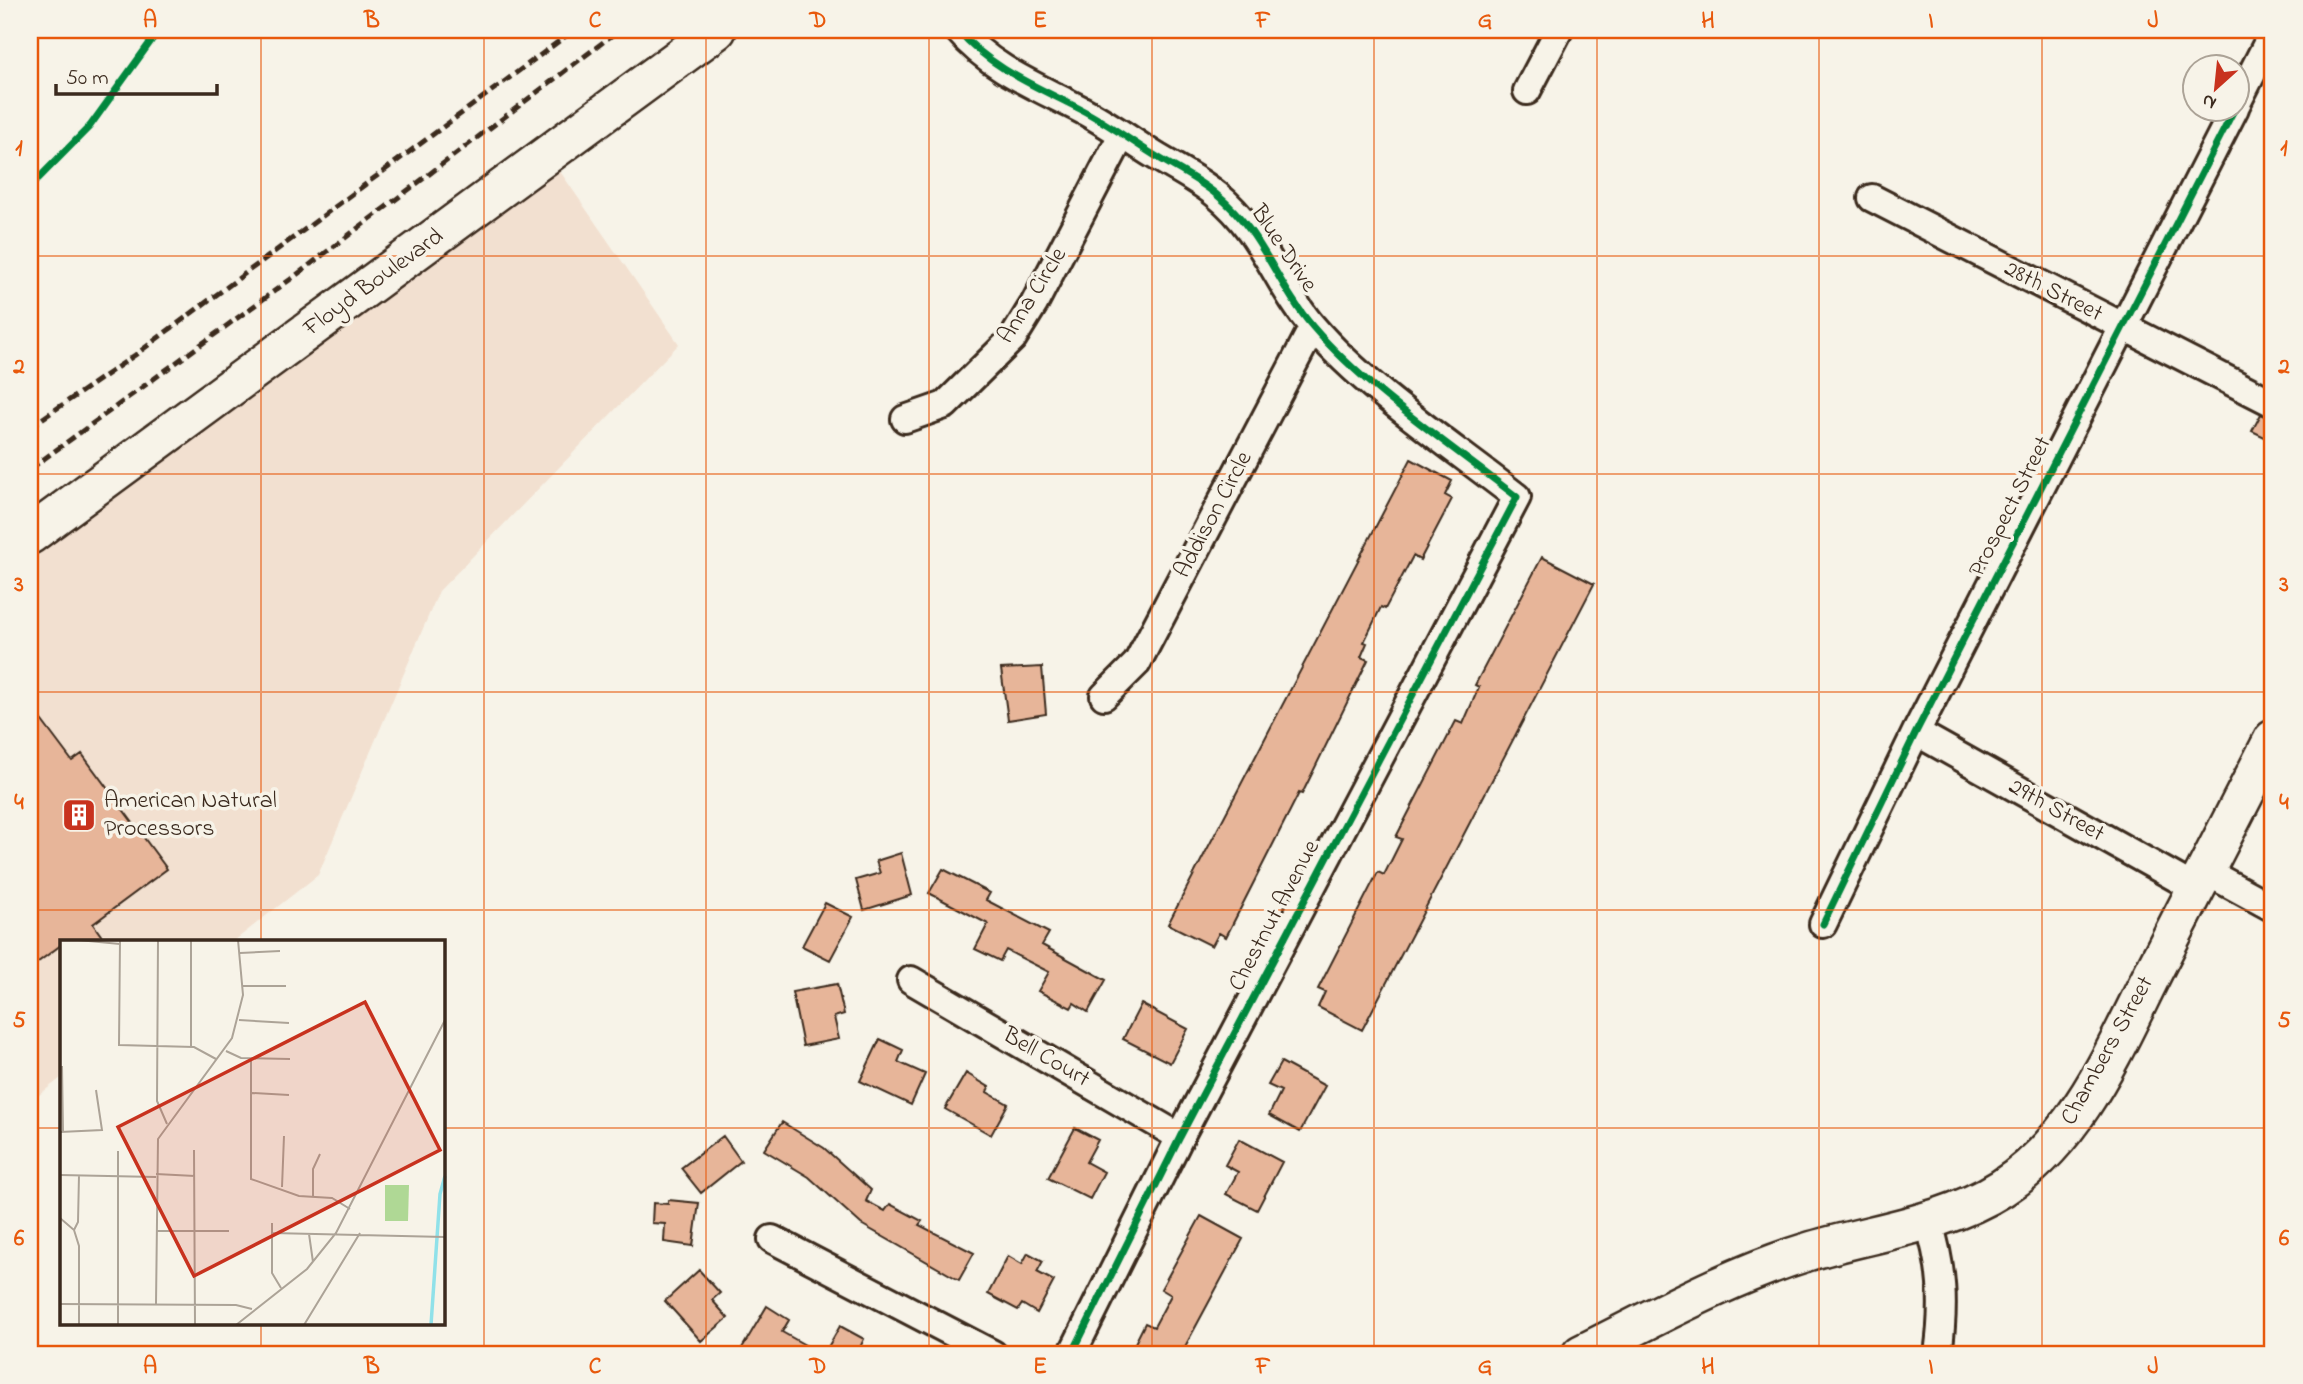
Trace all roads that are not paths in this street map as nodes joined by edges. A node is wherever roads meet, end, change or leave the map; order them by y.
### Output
1 (716, 30) edge
2 (958, 30) edge
3 (1559, 30) edge
4 (2273, 32) edge
5 (2250, 79) edge
6 (1527, 91) dead end
7 (2228, 122) edge
8 (1122, 135) junction
9 (1872, 198) dead end
10 (1312, 327) junction
11 (2125, 329) junction
12 (2273, 403) edge
13 (905, 419) dead end
14 (1517, 497) joint
15 (30, 536) edge
16 (1104, 695) dead end
17 (1916, 732) junction
18 (2273, 739) edge
19 (2201, 880) junction
20 (2273, 908) edge
21 (1824, 925) dead end
22 (911, 979) dead end
23 (1180, 1137) junction
24 (1928, 1220) junction
25 (772, 1239) dead end
26 (993, 1354) edge
27 (1072, 1354) edge
28 (1581, 1354) edge
29 (1938, 1354) edge

1 - 15 main road, Floyd Boulevard
2 - 8 street, Blue Drive
3 - 6 street
4 - 5 street, Prospect Street
7 - 11 street, Prospect Street
8 - 10 street, Blue Drive
8 - 13 street, Anna Circle
9 - 11 street, 28th Street
10 - 14 street, Blue Drive
10 - 16 street, Addison Circle
11 - 12 street, 28th Street
11 - 17 street, Prospect Street
14 - 23 street, Chestnut Avenue
17 - 19 street, 29th Street
17 - 21 street, Prospect Street
18 - 19 main road, Chambers Street
19 - 20 street, 29th Street
19 - 24 main road, Chambers Street
22 - 23 street, Bell Court
23 - 27 street, Chestnut Avenue
24 - 28 main road, Chambers Street
24 - 29 street
25 - 26 street

